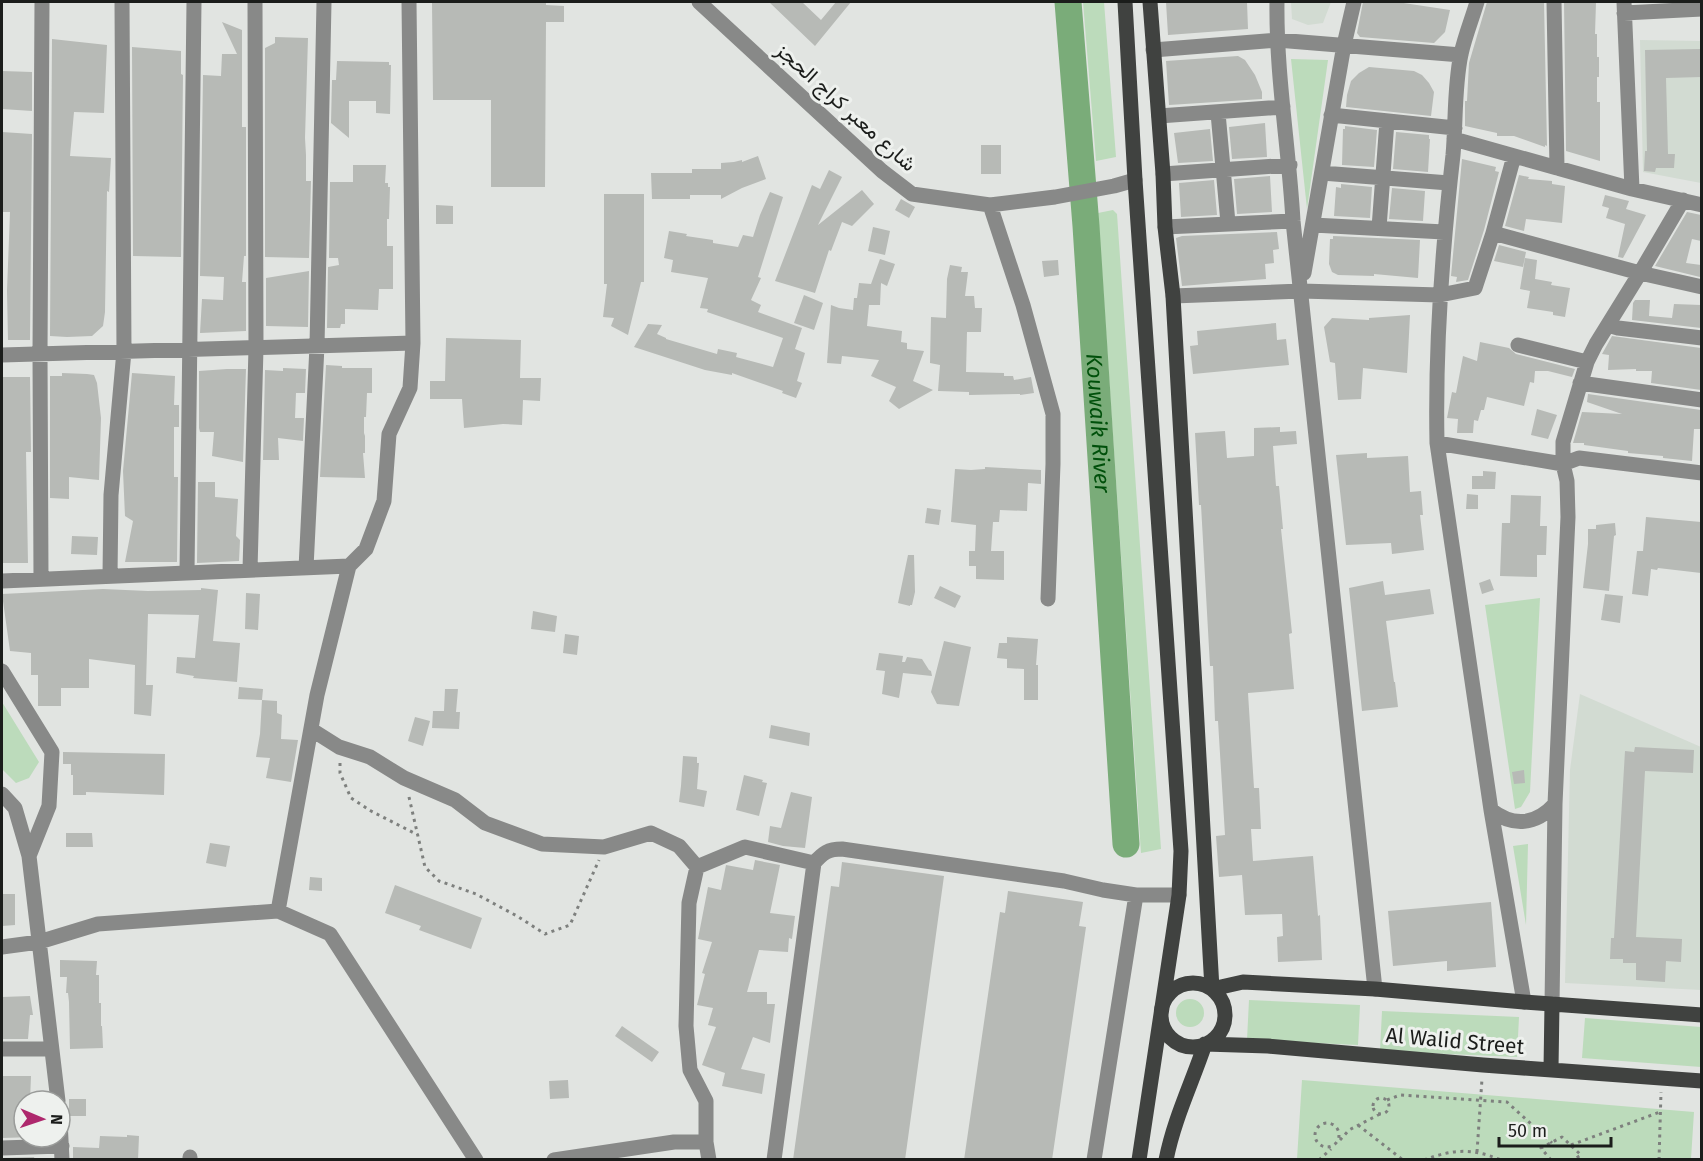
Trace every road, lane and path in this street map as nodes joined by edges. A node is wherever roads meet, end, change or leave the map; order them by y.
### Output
1 (42, 2) edge
2 (122, 2) edge
3 (194, 2) edge
4 (255, 2) edge
5 (324, 2) edge
6 (409, 2) edge
7 (699, 2) edge
8 (1125, 2) edge
9 (1150, 2) edge
10 (1277, 2) edge
11 (1354, 2) edge
12 (1477, 2) edge
13 (1554, 2) edge
14 (1624, 7) edge
15 (1701, 9) edge
16 (1277, 40) junction
17 (1344, 45) junction
18 (1153, 50) junction
19 (1461, 55) junction
20 (1283, 107) junction
21 (1218, 113) junction
22 (1159, 116) junction
23 (1331, 116) junction
24 (1387, 121) junction
25 (1454, 134) junction
26 (1514, 156) junction
27 (1290, 165) junction
28 (1557, 168) junction
29 (1222, 169) junction
30 (1322, 173) junction
31 (1163, 174) junction
32 (1383, 178) junction
33 (1134, 180) junction
34 (1449, 183) junction
35 (1632, 189) junction
36 (1683, 200) junction
37 (990, 205) junction
38 (1701, 205) edge
39 (1293, 221) junction
40 (1228, 223) junction
41 (1312, 225) junction
42 (1165, 226) junction
43 (1379, 228) junction
44 (1444, 232) junction
45 (1492, 233) junction
46 (1640, 273) junction
47 (1701, 287) edge
48 (1301, 291) junction
49 (1440, 295) junction
50 (1173, 296) junction
51 (1608, 325) junction
52 (1701, 338) edge
53 (413, 343) junction
54 (1518, 345) dead end
55 (317, 346) junction
56 (256, 348) junction
57 (190, 349) junction
58 (124, 351) junction
59 (40, 354) junction
60 (2, 355) edge
61 (1587, 362) junction
62 (1580, 383) junction
63 (1701, 400) edge
64 (1437, 443) junction
65 (1563, 464) junction
66 (1701, 473) edge
67 (349, 566) junction
68 (306, 568) junction
69 (250, 570) junction
70 (187, 573) junction
71 (110, 576) junction
72 (41, 579) junction
73 (2, 581) edge
74 (1048, 599) dead end
75 (2, 671) edge
76 (312, 730) junction
77 (339, 747) junction
78 (404, 778) junction
79 (2, 794) edge
80 (1555, 804) junction
81 (1491, 810) junction
82 (419, 836) junction
83 (604, 847) junction
84 (28, 856) junction
85 (814, 863) junction
86 (697, 867) junction
87 (1136, 895) junction
88 (1179, 895) junction
89 (278, 911) junction
90 (39, 942) junction
91 (2, 946) edge
92 (1212, 989) junction
93 (1375, 989) junction
94 (1524, 1002) junction
95 (1552, 1004) junction
96 (1162, 1013) junction
97 (1701, 1015) edge
98 (1205, 1044) junction
99 (2, 1049) edge
100 (52, 1049) junction
101 (1483, 1065) junction
102 (1551, 1069) junction
103 (1662, 1078) junction
104 (1701, 1081) edge
105 (57, 1089) edge
106 (1387, 1100) junction
107 (1480, 1100) junction
108 (1660, 1112) junction
109 (1380, 1114) junction
110 (1358, 1125) junction
111 (706, 1142) junction
112 (1552, 1143) junction
113 (1335, 1145) junction
114 (1571, 1145) junction
115 (2, 1148) edge
116 (1477, 1152) junction
117 (62, 1153) edge
118 (1548, 1159) edge
119 (476, 1160) edge
120 (554, 1160) edge
121 (709, 1160) edge
122 (774, 1160) edge
123 (1094, 1160) edge
124 (1139, 1160) edge
125 (1166, 1160) edge
126 (1319, 1160) edge
127 (1403, 1160) edge
128 (1424, 1160) edge
129 (1501, 1160) edge
130 (1573, 1160) edge
131 (1659, 1160) edge

1 - 59 street
2 - 58 street
3 - 57 street
4 - 56 street
5 - 55 street
6 - 53 street
7 - 37 street, شارع معبر كراج الحجز
8 - 33 main road
9 - 18 main road
10 - 16 street
11 - 17 street
12 - 19 street
13 - 28 street
14 - 15 street
14 - 35 street
16 - 17 street
16 - 18 street
16 - 20 street
17 - 19 street
17 - 23 street
18 - 22 main road
19 - 25 street
20 - 21 street
20 - 27 street
21 - 22 street
21 - 29 street
22 - 31 main road
23 - 24 street
23 - 30 street
24 - 25 street
24 - 32 street
25 - 26 street
25 - 34 street
26 - 28 street
26 - 45 street
27 - 29 street
27 - 39 street
28 - 35 street
29 - 31 street
29 - 40 street
30 - 32 street
30 - 41 street
31 - 42 main road
32 - 34 street
32 - 43 street
33 - 37 street, شارع معبر كراج الحجز
33 - 88 main road
34 - 44 street
35 - 36 street
36 - 38 street
36 - 46 street
37 - 74 street
39 - 40 street
39 - 48 street
40 - 42 street
41 - 43 street
41 - 48 street
42 - 50 main road
43 - 44 street
44 - 49 street
45 - 46 street
45 - 49 street
46 - 47 street
46 - 51 street
48 - 49 street
48 - 50 street
48 - 93 street
49 - 64 street
50 - 92 main road
51 - 52 street
51 - 61 street
53 - 55 street
53 - 67 street
54 - 61 street
55 - 56 street
55 - 68 street
56 - 57 street
56 - 69 street
57 - 58 street
57 - 70 street
58 - 59 street
58 - 71 street
59 - 60 street
59 - 72 street
61 - 62 street
62 - 63 street
62 - 65 street
64 - 65 street
64 - 81 street
65 - 66 street
65 - 80 street
67 - 68 street
67 - 76 street
68 - 69 street
69 - 70 street
70 - 71 street
71 - 72 street
72 - 73 street
75 - 84 street
76 - 77 street
76 - 89 street
77 - 78 street
77 - 82 path
78 - 82 path
78 - 83 street
79 - 84 street
80 - 81 street
80 - 95 street
81 - 94 street
82 - 83 path
83 - 86 street
84 - 90 street
85 - 86 street
85 - 87 street
85 - 122 street
86 - 111 street
87 - 88 street
87 - 123 street
88 - 96 main road
89 - 90 street
89 - 119 street
90 - 91 street
90 - 100 street
92 - 93 main road
92 - 96 main road
92 - 98 main road
93 - 94 main road
94 - 95 main road
95 - 97 main road
95 - 102 main road
96 - 98 main road
96 - 124 main road
98 - 101 main road, Al Walid Street
98 - 125 main road
99 - 100 street
100 - 105 street
101 - 102 main road, Al Walid Street
101 - 107 path
102 - 103 main road, Al Walid Street
103 - 104 main road, Al Walid Street
103 - 108 path
106 - 107 path
106 - 109 path
106 - 109 path
107 - 112 path
107 - 116 path
108 - 114 path
108 - 131 path
109 - 110 path
110 - 113 path
110 - 127 path
111 - 120 street
111 - 121 street
112 - 114 path
112 - 118 path
113 - 113 path
113 - 126 path
114 - 130 path
115 - 117 street
116 - 128 path
116 - 129 path

